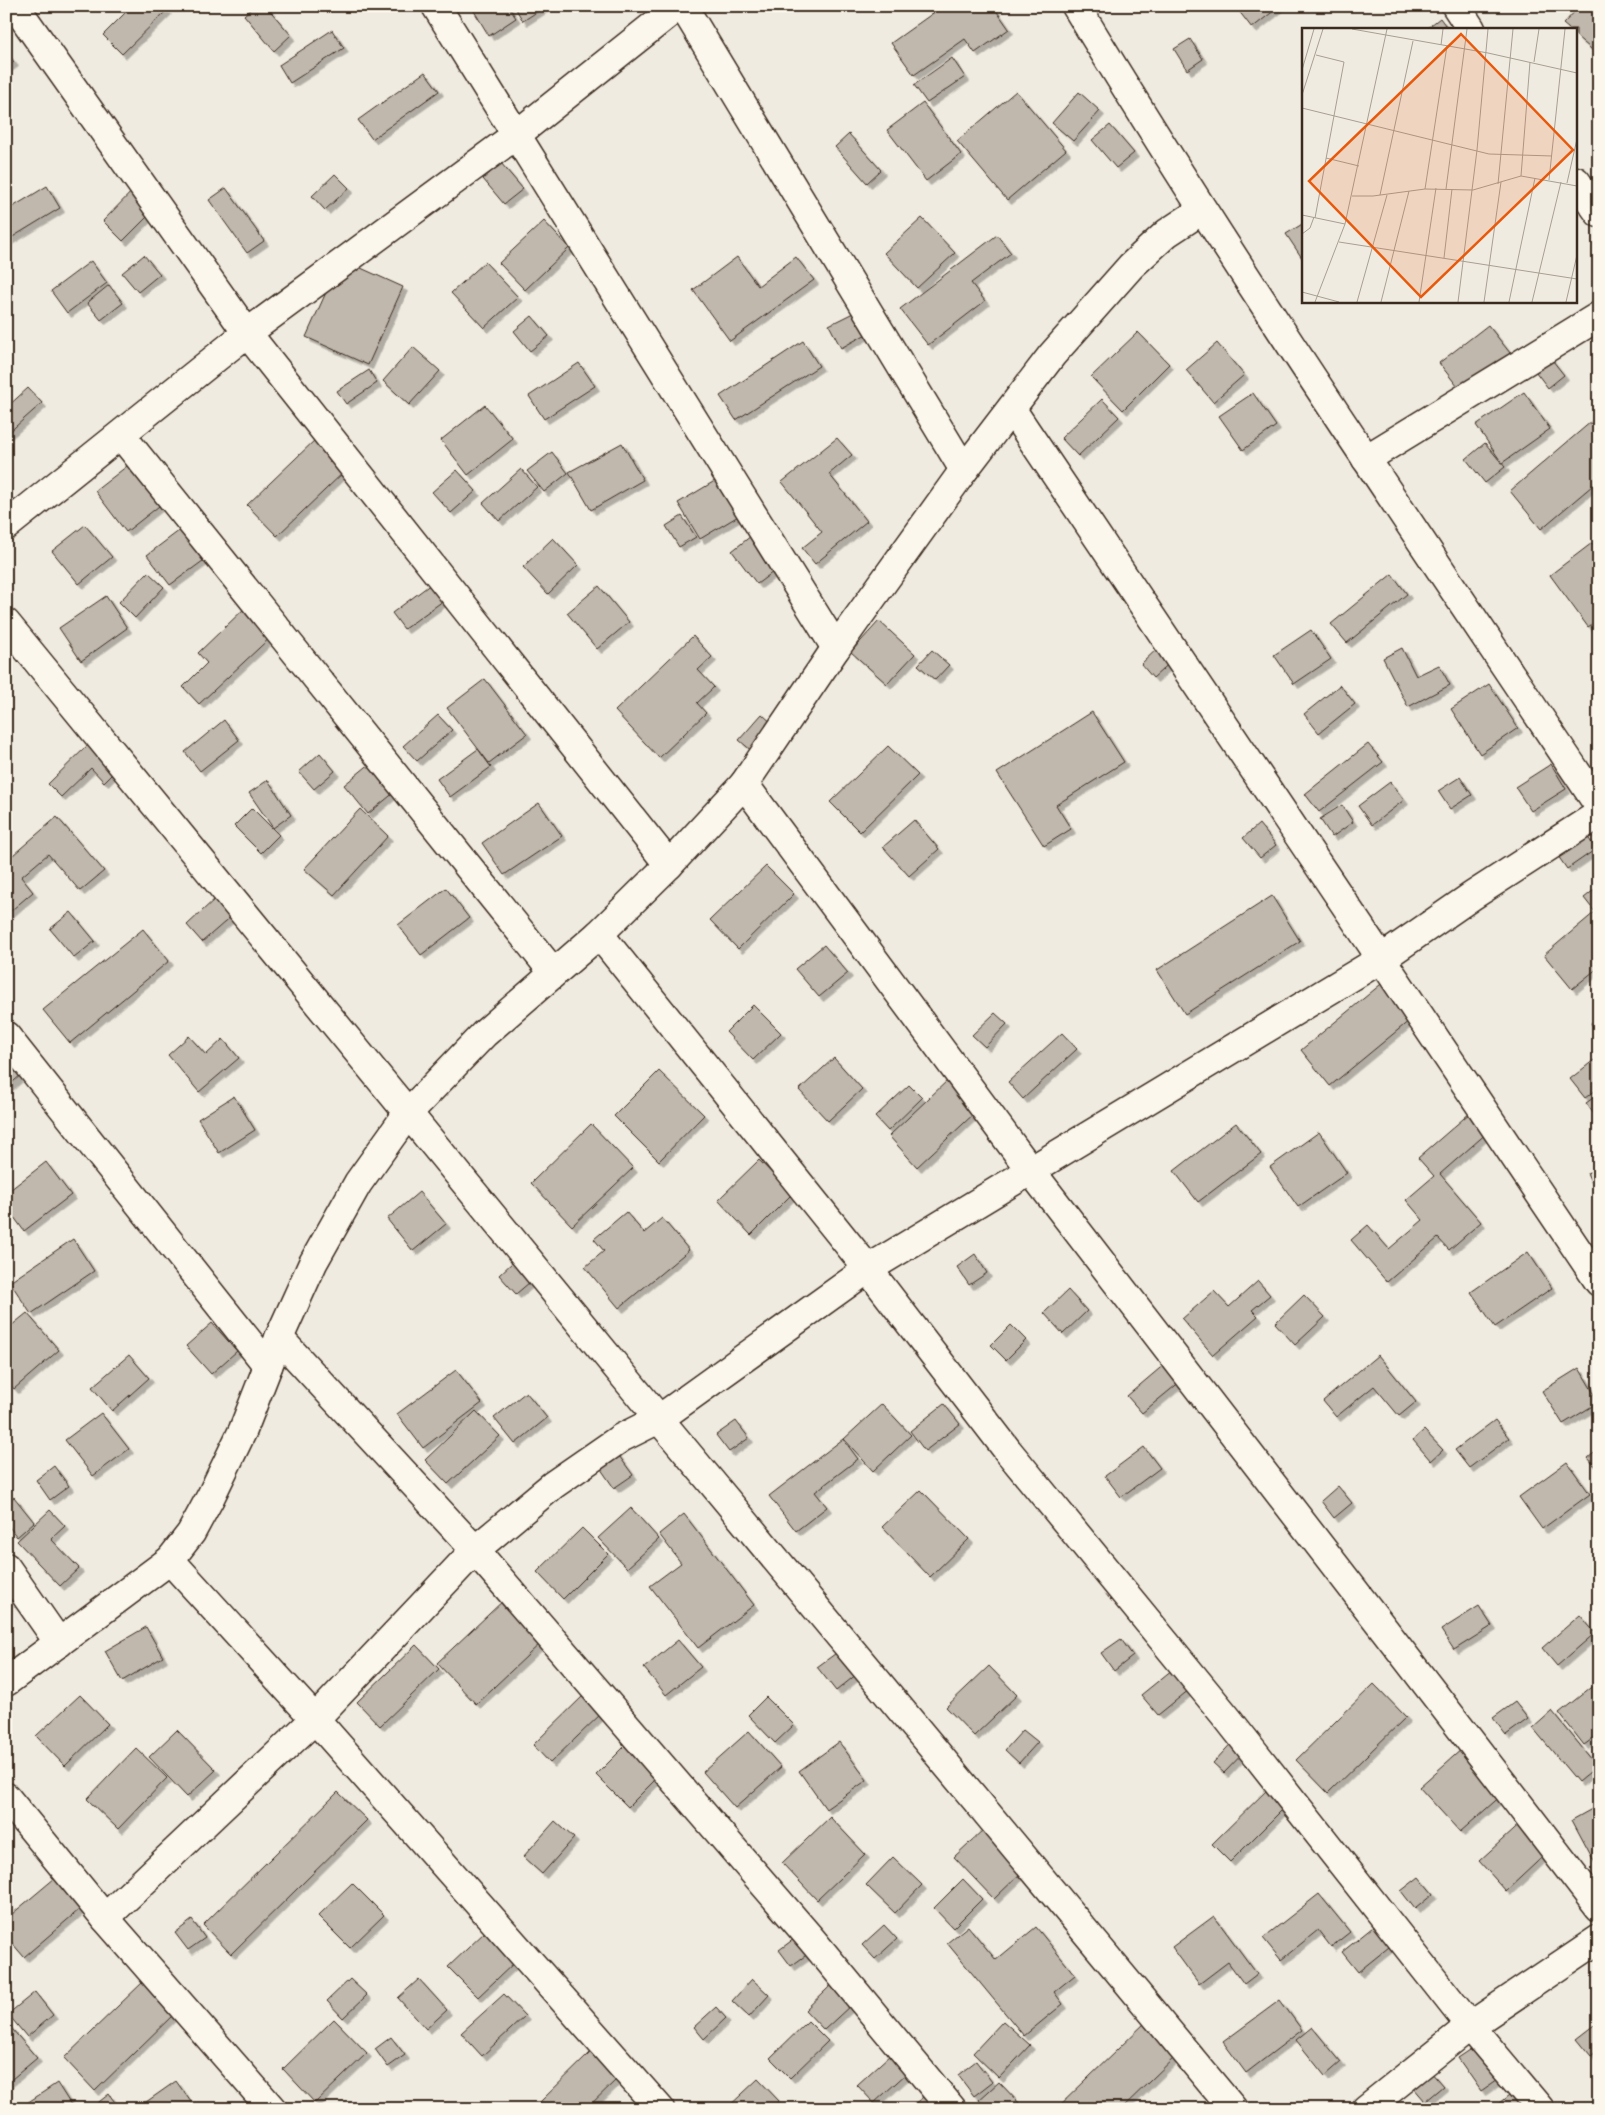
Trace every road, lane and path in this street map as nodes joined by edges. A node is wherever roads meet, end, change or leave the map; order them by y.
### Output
1 (15, 6) edge
2 (436, 6) edge
3 (678, 6) edge
4 (683, 6) edge
5 (1076, 6) edge
6 (1456, 6) edge
7 (1470, 28) edge
8 (516, 135) junction
9 (1578, 184) edge
10 (1202, 210) junction
11 (1599, 213) edge
12 (1599, 316) edge
13 (247, 333) junction
14 (1012, 410) junction
15 (121, 435) junction
16 (1366, 459) junction
17 (964, 470) junction
18 (6, 526) edge
19 (6, 623) edge
20 (836, 648) junction
21 (744, 784) junction
22 (1599, 806) edge
23 (1599, 814) edge
24 (669, 865) junction
25 (599, 934) junction
26 (1381, 959) junction
27 (553, 972) junction
28 (6, 1036) edge
29 (408, 1113) junction
30 (1031, 1172) junction
31 (868, 1269) junction
32 (1599, 1282) edge
33 (279, 1338) junction
34 (268, 1366) junction
35 (659, 1420) junction
36 (475, 1550) junction
37 (170, 1560) junction
38 (6, 1567) edge
39 (59, 1643) junction
40 (6, 1682) edge
41 (315, 1719) junction
42 (6, 1797) edge
43 (1599, 1908) edge
44 (105, 1918) junction
45 (1599, 1939) edge
46 (1470, 2026) junction
47 (272, 2109) edge
48 (660, 2109) edge
49 (952, 2109) edge
50 (1233, 2109) edge
51 (1366, 2109) edge
52 (1540, 2109) edge

1 - 13 street
2 - 8 street
3 - 8 street
4 - 17 street
5 - 10 street
6 - 7 street
8 - 13 street
8 - 20 street
9 - 11 street
10 - 14 street
10 - 16 street
12 - 16 street
13 - 15 street
13 - 24 street
14 - 17 street
14 - 26 street
15 - 18 street
15 - 27 street
16 - 22 street
17 - 20 street
19 - 29 street
20 - 21 street
21 - 24 street
21 - 30 street
23 - 26 street
24 - 25 street
25 - 27 street
25 - 31 street
26 - 30 street
26 - 32 street
27 - 29 street
28 - 34 street
29 - 33 street
29 - 35 street
30 - 31 street
30 - 43 street
31 - 35 street
31 - 46 street
33 - 34 street
33 - 36 street
34 - 37 street
35 - 36 street
35 - 50 street
36 - 41 street
36 - 49 street
37 - 39 street
37 - 41 street
38 - 39 street
39 - 40 street
41 - 44 street
41 - 48 street
42 - 44 street
44 - 47 street
45 - 46 street
46 - 51 street
46 - 52 street

